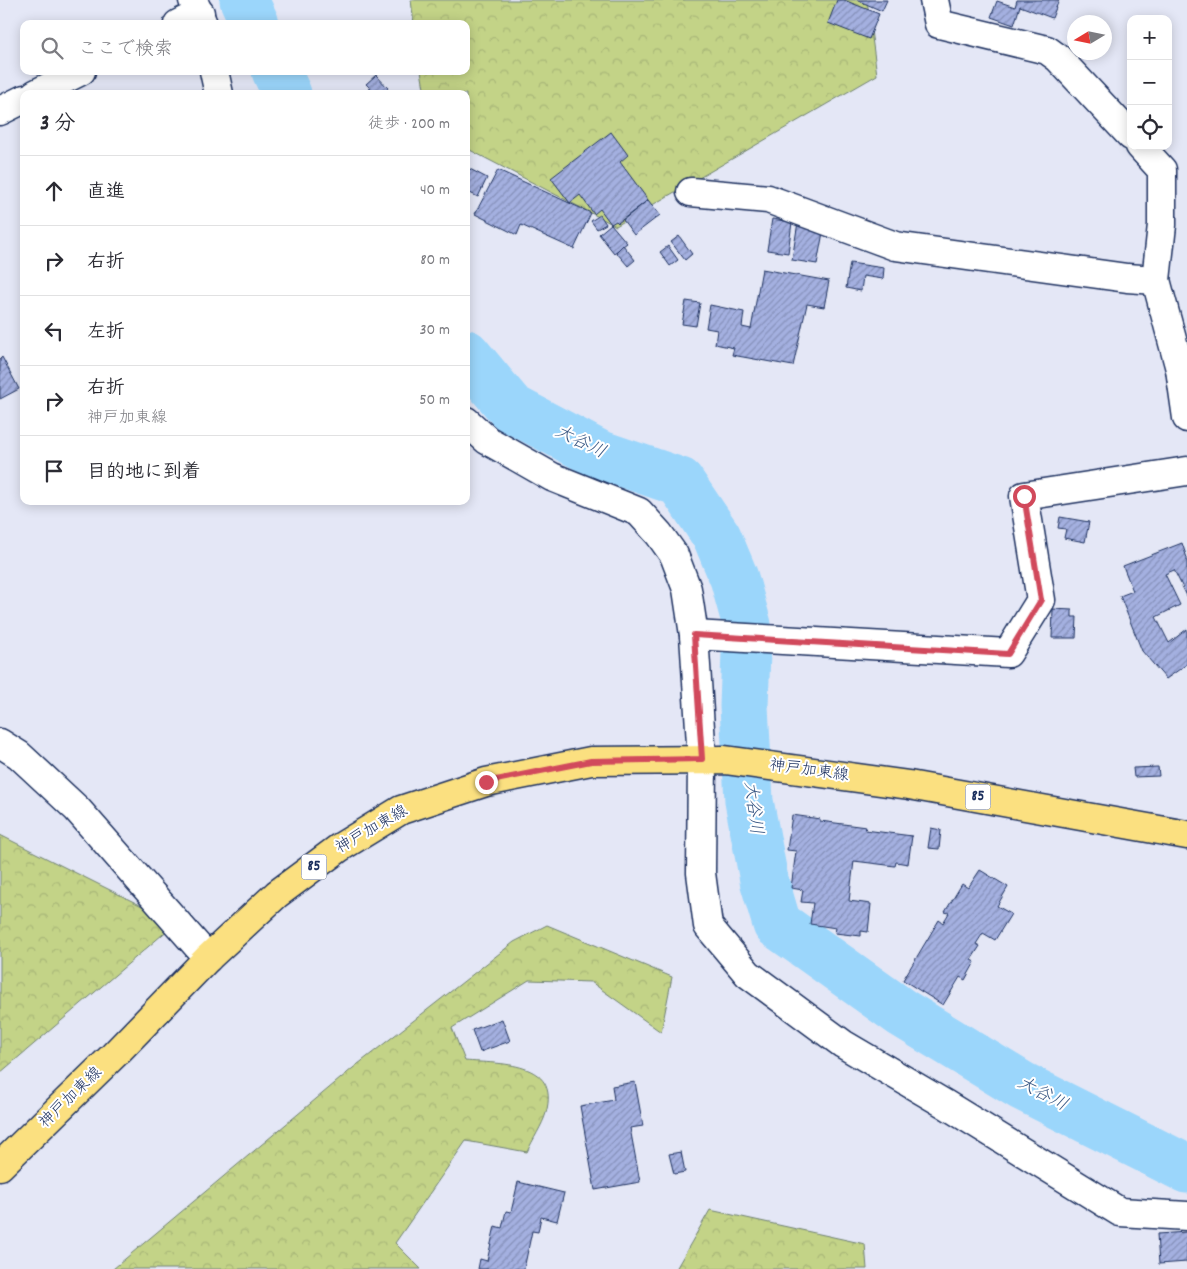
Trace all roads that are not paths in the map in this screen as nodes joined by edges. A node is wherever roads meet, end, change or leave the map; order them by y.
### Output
1 (934, 0) edge
2 (73, 75) edge
3 (215, 75) edge
4 (43, 90) edge
5 (218, 90) edge
6 (20, 101) edge
7 (0, 111) edge
8 (1127, 132) edge
9 (1144, 150) edge
10 (692, 192) dead end
11 (1156, 280) junction
12 (1187, 418) edge
13 (470, 425) edge
14 (1187, 471) edge
15 (703, 635) junction
16 (0, 743) edge
17 (713, 759) junction
18 (1187, 835) edge
19 (208, 958) junction
20 (0, 1166) edge
21 (1187, 1216) edge

1 - 8 street
2 - 4 street
3 - 5 street
6 - 7 street
9 - 11 street
10 - 11 street
11 - 12 street
13 - 15 street
14 - 15 street
15 - 17 street
16 - 19 street
17 - 18 main road, 神戸加東線 / 85
17 - 19 main road, 神戸加東線 / 85
17 - 21 street
19 - 20 main road, 神戸加東線 / 85

